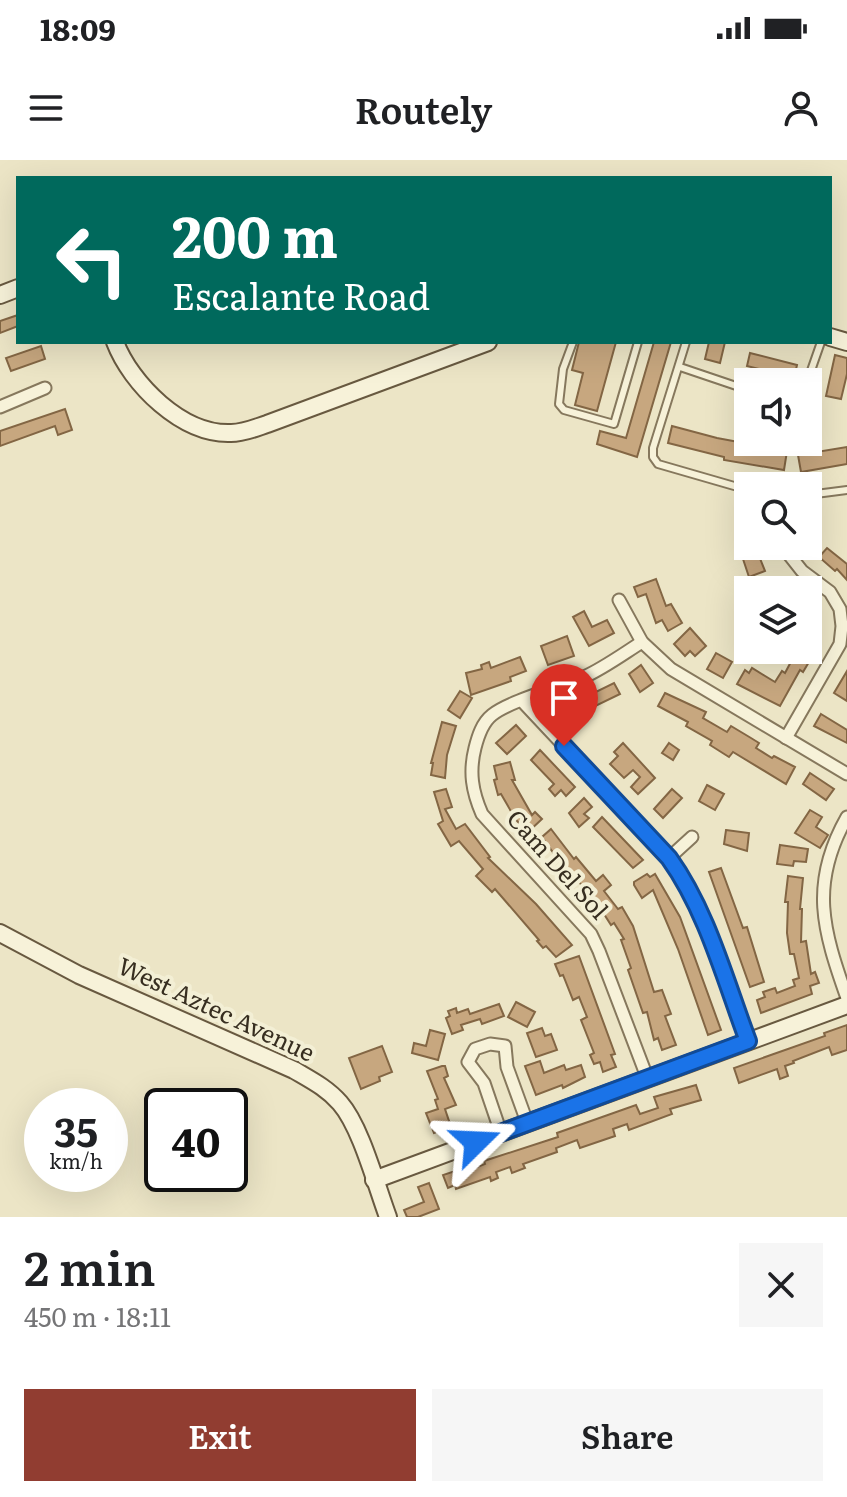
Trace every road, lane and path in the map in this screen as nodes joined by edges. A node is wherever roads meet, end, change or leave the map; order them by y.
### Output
1 (116, 344) edge
2 (483, 344) edge
3 (572, 344) edge
4 (637, 344) edge
5 (686, 344) edge
6 (820, 344) edge
7 (680, 367) junction
8 (812, 368) edge
9 (734, 385) edge
10 (45, 388) dead end
11 (0, 407) edge
12 (734, 486) edge
13 (847, 490) edge
14 (822, 493) edge
15 (793, 560) edge
16 (619, 600) dead end
17 (642, 642) junction
18 (522, 701) junction
19 (786, 738) junction
20 (847, 774) edge
21 (847, 817) edge
22 (692, 837) dead end
23 (669, 858) junction
24 (0, 933) edge
25 (847, 998) edge
26 (847, 1005) edge
27 (748, 1041) junction
28 (647, 1077) junction
29 (527, 1122) junction
30 (501, 1133) junction
31 (374, 1180) junction
32 (388, 1217) edge

1 - 2 street
3 - 4 lane
5 - 7 lane
6 - 8 lane
7 - 9 lane
7 - 12 lane
10 - 11 street
13 - 14 lane
15 - 19 street
16 - 17 street
17 - 18 street, Cam Del Sol
17 - 19 street
18 - 23 street
18 - 28 street, Cam Del Sol
19 - 20 street
21 - 25 street
22 - 23 street
23 - 27 street
24 - 31 street, West Aztec Avenue
26 - 27 street
27 - 28 street
28 - 29 street
29 - 30 street
29 - 30 street
30 - 31 street
31 - 32 street, West Aztec Avenue

